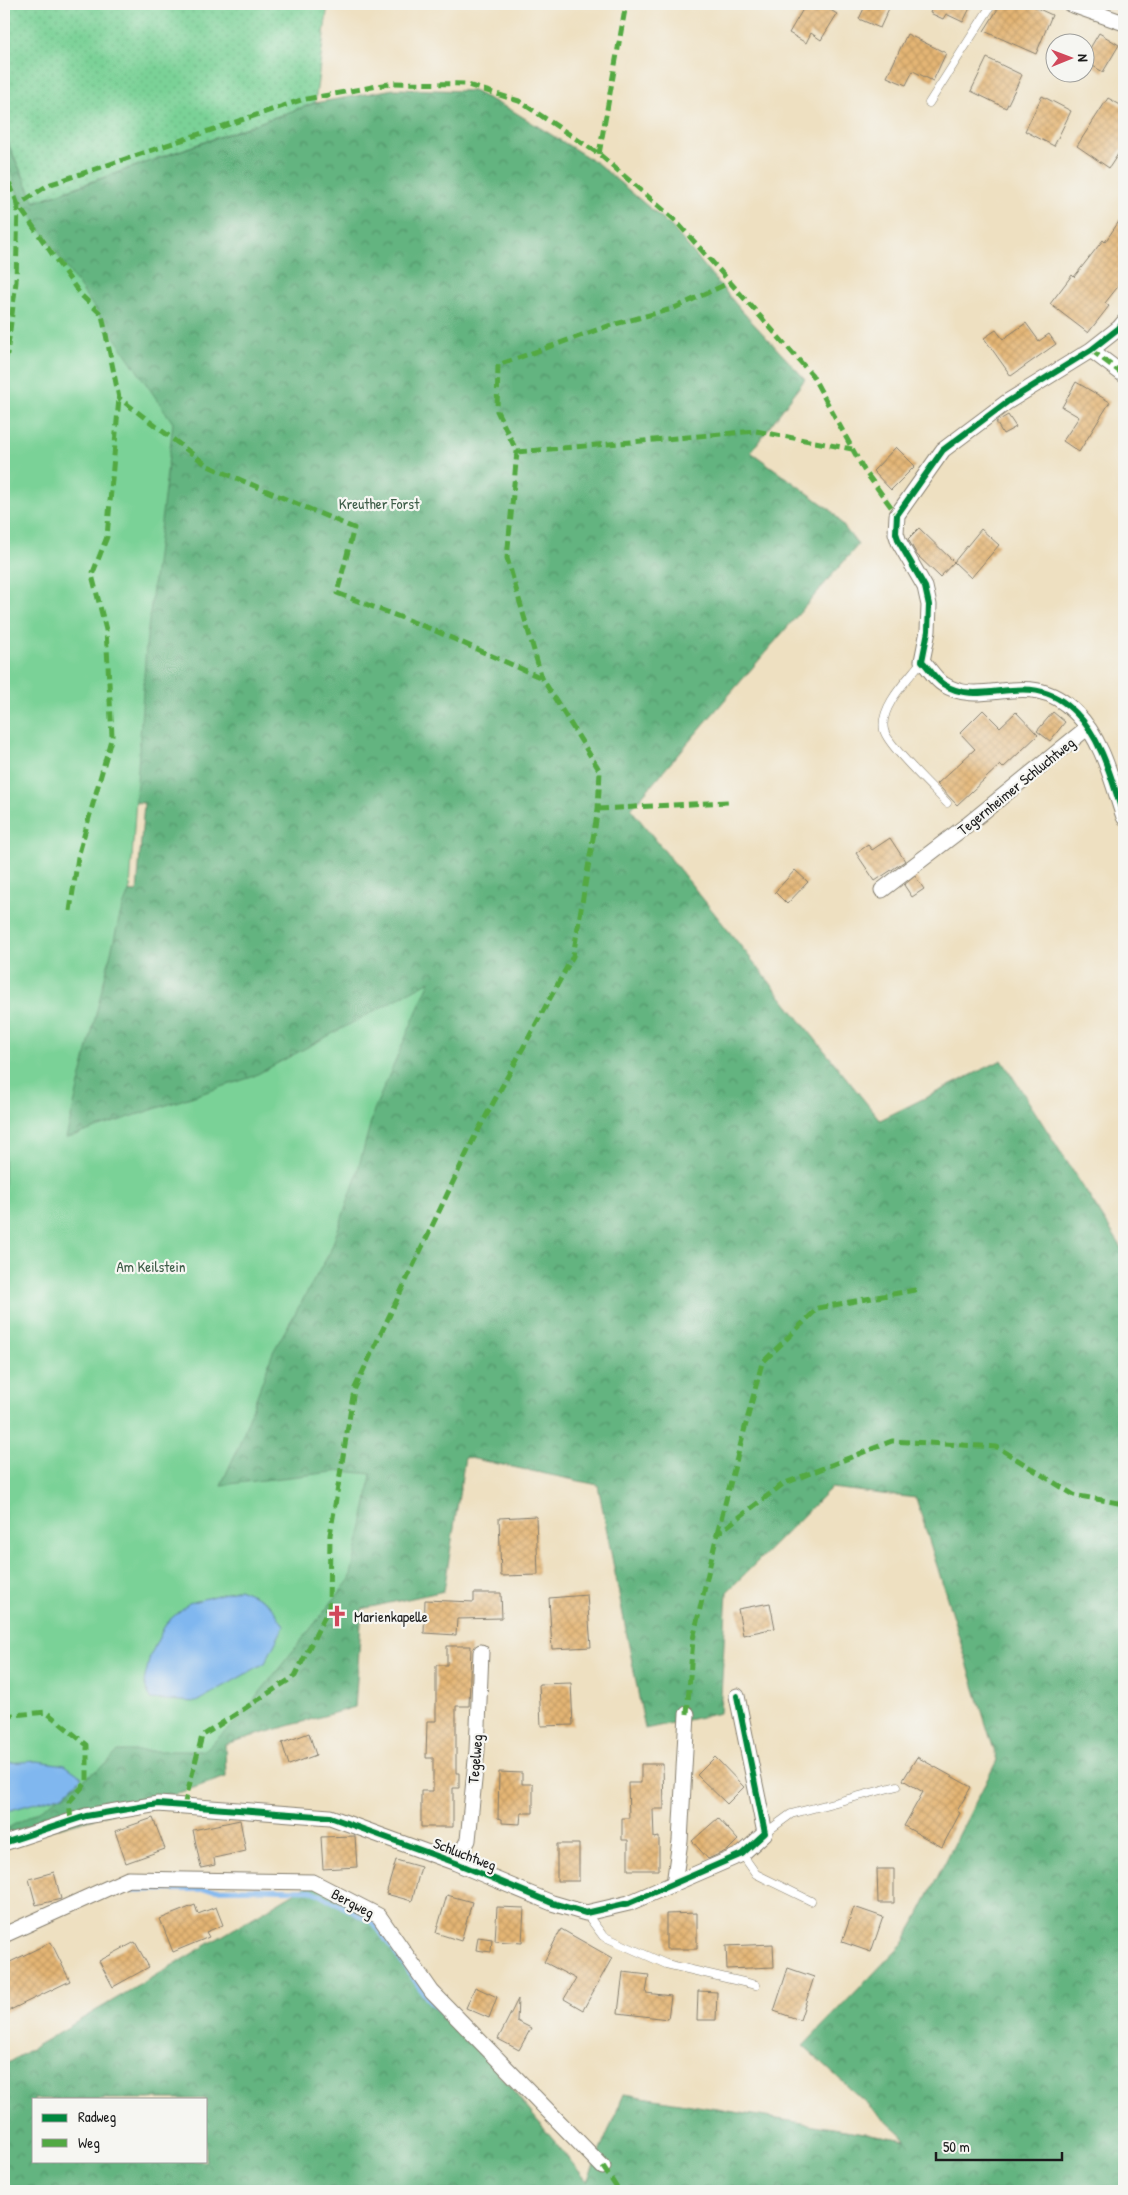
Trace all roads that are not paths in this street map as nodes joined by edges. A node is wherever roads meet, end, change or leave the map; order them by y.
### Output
1 (992, 4) edge
2 (1070, 4) edge
3 (1124, 23) edge
4 (929, 103) dead end
5 (1124, 322) edge
6 (1091, 350) junction
7 (1124, 375) edge
8 (922, 661) junction
9 (1087, 728) junction
10 (948, 803) dead end
11 (1124, 817) edge
12 (882, 890) dead end
13 (480, 1652) dead end
14 (737, 1696) dead end
15 (687, 1714) dead end
16 (897, 1786) dead end
17 (765, 1833) junction
18 (4, 1843) edge
19 (742, 1854) junction
20 (456, 1863) junction
21 (674, 1884) junction
22 (811, 1902) dead end
23 (586, 1913) junction
24 (4, 1935) edge
25 (756, 1984) dead end
26 (603, 2167) dead end

1 - 4 lane
2 - 3 street
5 - 6 street
6 - 7 street
6 - 8 street
8 - 9 street, Tegernheimer Schluchtweg
8 - 10 lane
9 - 11 street
9 - 12 street, Tegernheimer Schluchtweg
13 - 20 street, Tegelweg
14 - 17 street
15 - 21 street
16 - 17 lane
17 - 19 street, Schluchtweg
18 - 20 street, Schluchtweg
19 - 21 street, Schluchtweg
19 - 22 lane
20 - 23 street, Schluchtweg
21 - 23 street, Schluchtweg
23 - 25 lane
24 - 26 street, Bergweg

